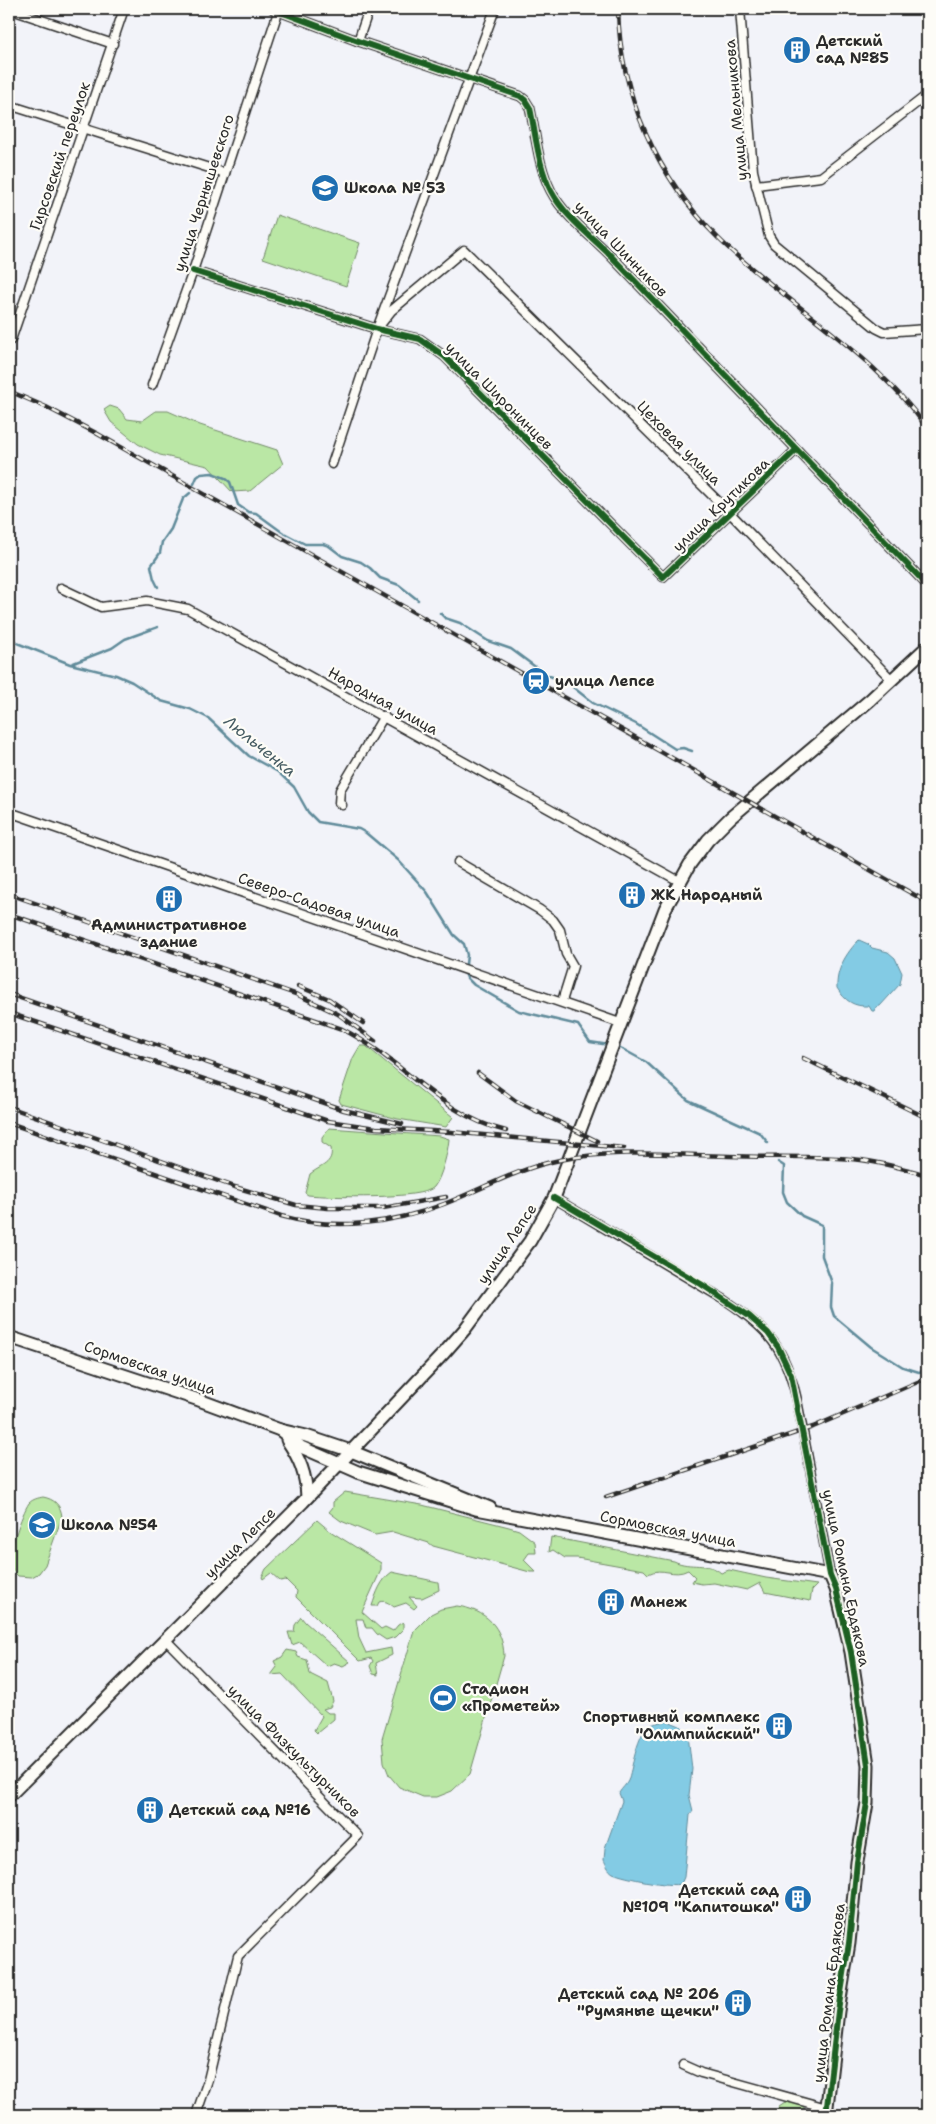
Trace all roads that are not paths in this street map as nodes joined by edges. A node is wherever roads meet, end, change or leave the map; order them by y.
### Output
1 (9, 9) edge
2 (124, 9) edge
3 (276, 9) edge
4 (368, 9) edge
5 (495, 9) edge
6 (740, 9) edge
7 (358, 41) junction
8 (113, 44) junction
9 (468, 77) junction
10 (927, 95) edge
11 (9, 105) edge
12 (84, 129) junction
13 (226, 174) junction
14 (756, 185) junction
15 (193, 271) junction
16 (378, 329) junction
17 (927, 329) edge
18 (11, 340) dead end
19 (152, 385) dead end
20 (796, 450) junction
21 (332, 464) dead end
22 (731, 514) junction
23 (663, 577) joint
24 (927, 585) edge
25 (61, 588) dead end
26 (927, 647) edge
27 (892, 680) junction
28 (384, 716) junction
29 (342, 805) dead end
30 (9, 812) edge
31 (458, 862) dead end
32 (679, 881) junction
33 (562, 1002) junction
34 (619, 1028) junction
35 (554, 1198) junction
36 (9, 1337) edge
37 (280, 1430) junction
38 (351, 1451) junction
39 (339, 1464) junction
40 (307, 1497) junction
41 (500, 1513) junction
42 (830, 1575) junction
43 (164, 1639) junction
44 (9, 1796) edge
45 (683, 2065) dead end
46 (827, 2112) edge
47 (196, 2115) edge

1 - 8 street
2 - 8 street, Гирсовский переулок
3 - 7 street, улица Шинников
3 - 13 street, улица Чернышевского
4 - 7 street
5 - 9 street
6 - 14 street, улица Мельникова
7 - 9 street, улица Шинников
8 - 12 street, Гирсовский переулок
9 - 16 street
9 - 20 street, улица Шинников
10 - 14 street
11 - 12 street
12 - 13 street
12 - 18 street, Гирсовский переулок
13 - 15 street, улица Чернышевского
14 - 17 street, улица Мельникова
15 - 16 street, улица Широнинцев
15 - 19 street, улица Чернышевского
16 - 21 street
16 - 22 street, Цеховая улица
16 - 23 street, улица Широнинцев
20 - 22 street, улица Крутикова
20 - 24 street, улица Шинников
22 - 23 street, улица Крутикова
22 - 27 street, Цеховая улица
25 - 28 street, Народная улица
26 - 27 street, улица Лепсе
27 - 32 street, улица Лепсе
28 - 29 street
28 - 32 street, Народная улица
30 - 33 street, Северо-Садовая улица
31 - 33 street
32 - 34 street, улица Лепсе
33 - 34 street, Северо-Садовая улица
34 - 35 street, улица Лепсе
35 - 38 street, улица Лепсе
35 - 42 street, улица Романа Ердякова
36 - 37 street, Сормовская улица
37 - 38 street, Сормовская улица
37 - 39 street, Сормовская улица
37 - 40 street
38 - 39 street, улица Лепсе
38 - 41 street, Сормовская улица
39 - 40 street, улица Лепсе
39 - 41 street, Сормовская улица
40 - 43 street, улица Лепсе
41 - 42 street, Сормовская улица
42 - 46 street, улица Романа Ердякова
43 - 44 street, улица Лепсе
43 - 47 street, улица Физкультурников
45 - 46 street

